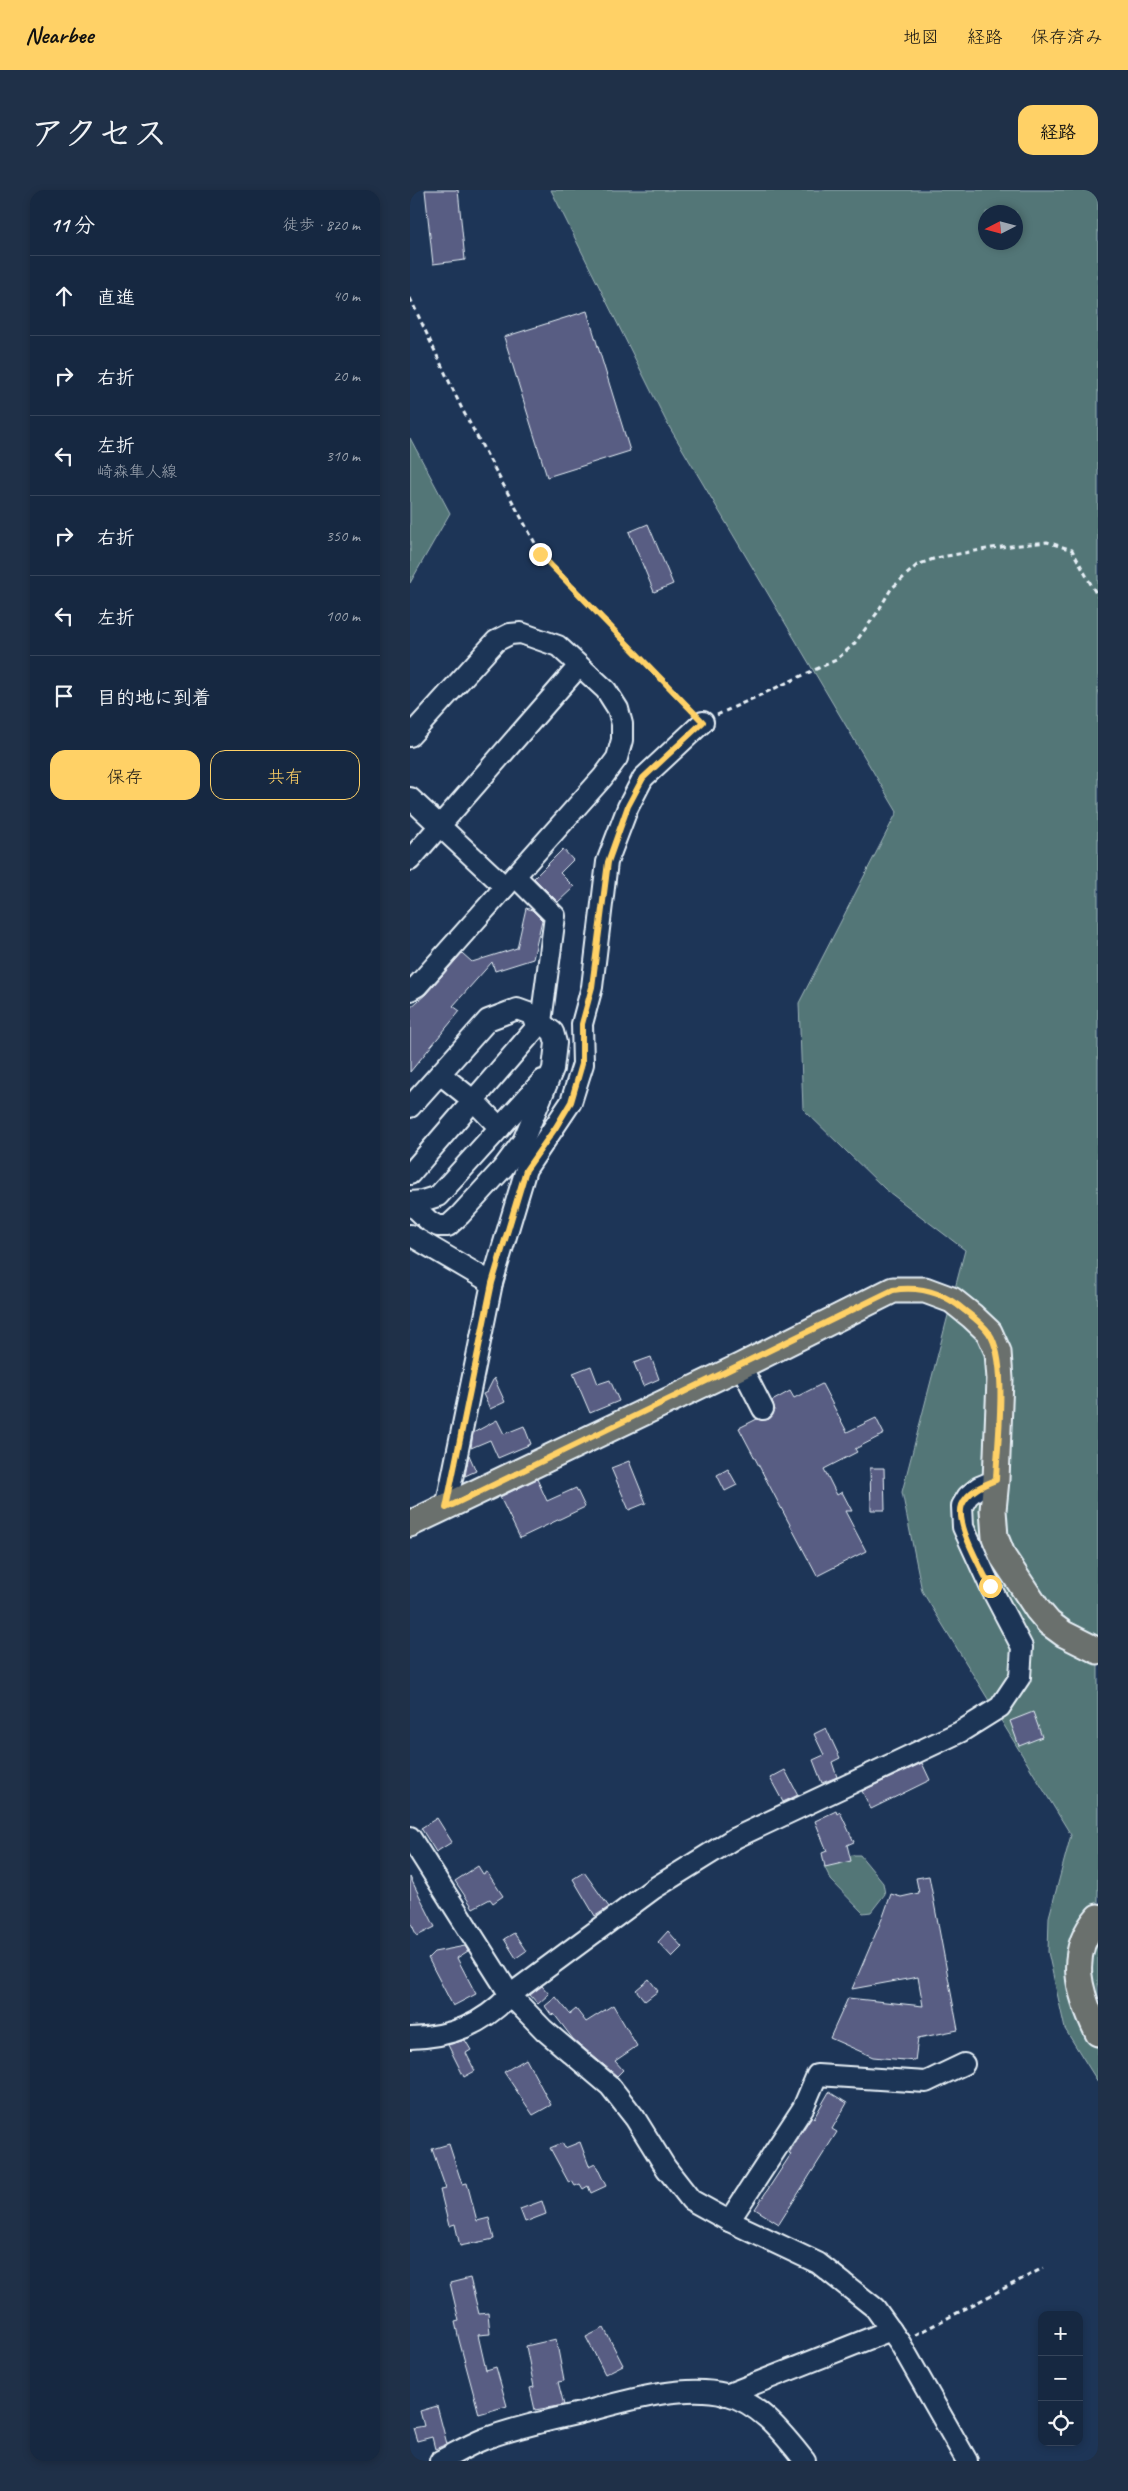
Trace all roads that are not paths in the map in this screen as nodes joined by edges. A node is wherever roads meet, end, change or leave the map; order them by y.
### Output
1 (579, 666) junction
2 (703, 722) road end
3 (410, 736) edge
4 (410, 798) edge
5 (440, 826) junction
6 (410, 860) edge
7 (510, 882) junction
8 (410, 990) edge
9 (541, 1022) junction
10 (553, 1069) junction
11 (440, 1074) junction
12 (474, 1101) junction
13 (410, 1107) edge
14 (500, 1128) junction
15 (410, 1174) edge
16 (410, 1202) edge
17 (410, 1235) edge
18 (492, 1283) junction
19 (741, 1366) junction
20 (763, 1409) dead end
21 (996, 1480) junction
22 (446, 1508) junction
23 (410, 1524) edge
24 (1098, 1651) edge
25 (410, 1837) edge
26 (1098, 1917) edge
27 (510, 1995) junction
28 (1098, 2033) edge
29 (410, 2038) edge
30 (964, 2064) dead end
31 (729, 2221) junction
32 (895, 2336) junction
33 (726, 2394) junction
34 (440, 2461) edge
35 (805, 2461) edge
36 (967, 2461) edge

1 - 3 street
1 - 5 street
1 - 7 street
2 - 18 street
4 - 5 street
5 - 6 street
5 - 7 street
7 - 8 street
7 - 9 street
9 - 10 street
9 - 11 street
9 - 12 street
10 - 14 street
10 - 16 street
11 - 12 street
11 - 13 street
12 - 14 street
12 - 15 street
14 - 16 street
17 - 18 street
18 - 22 street
19 - 20 street
19 - 21 main road
19 - 22 main road
21 - 24 main road
21 - 27 street
22 - 23 main road
25 - 27 street
26 - 28 main road
27 - 29 street
27 - 31 street
30 - 31 street
31 - 32 street
32 - 33 street
32 - 36 street
33 - 34 street
33 - 35 street

